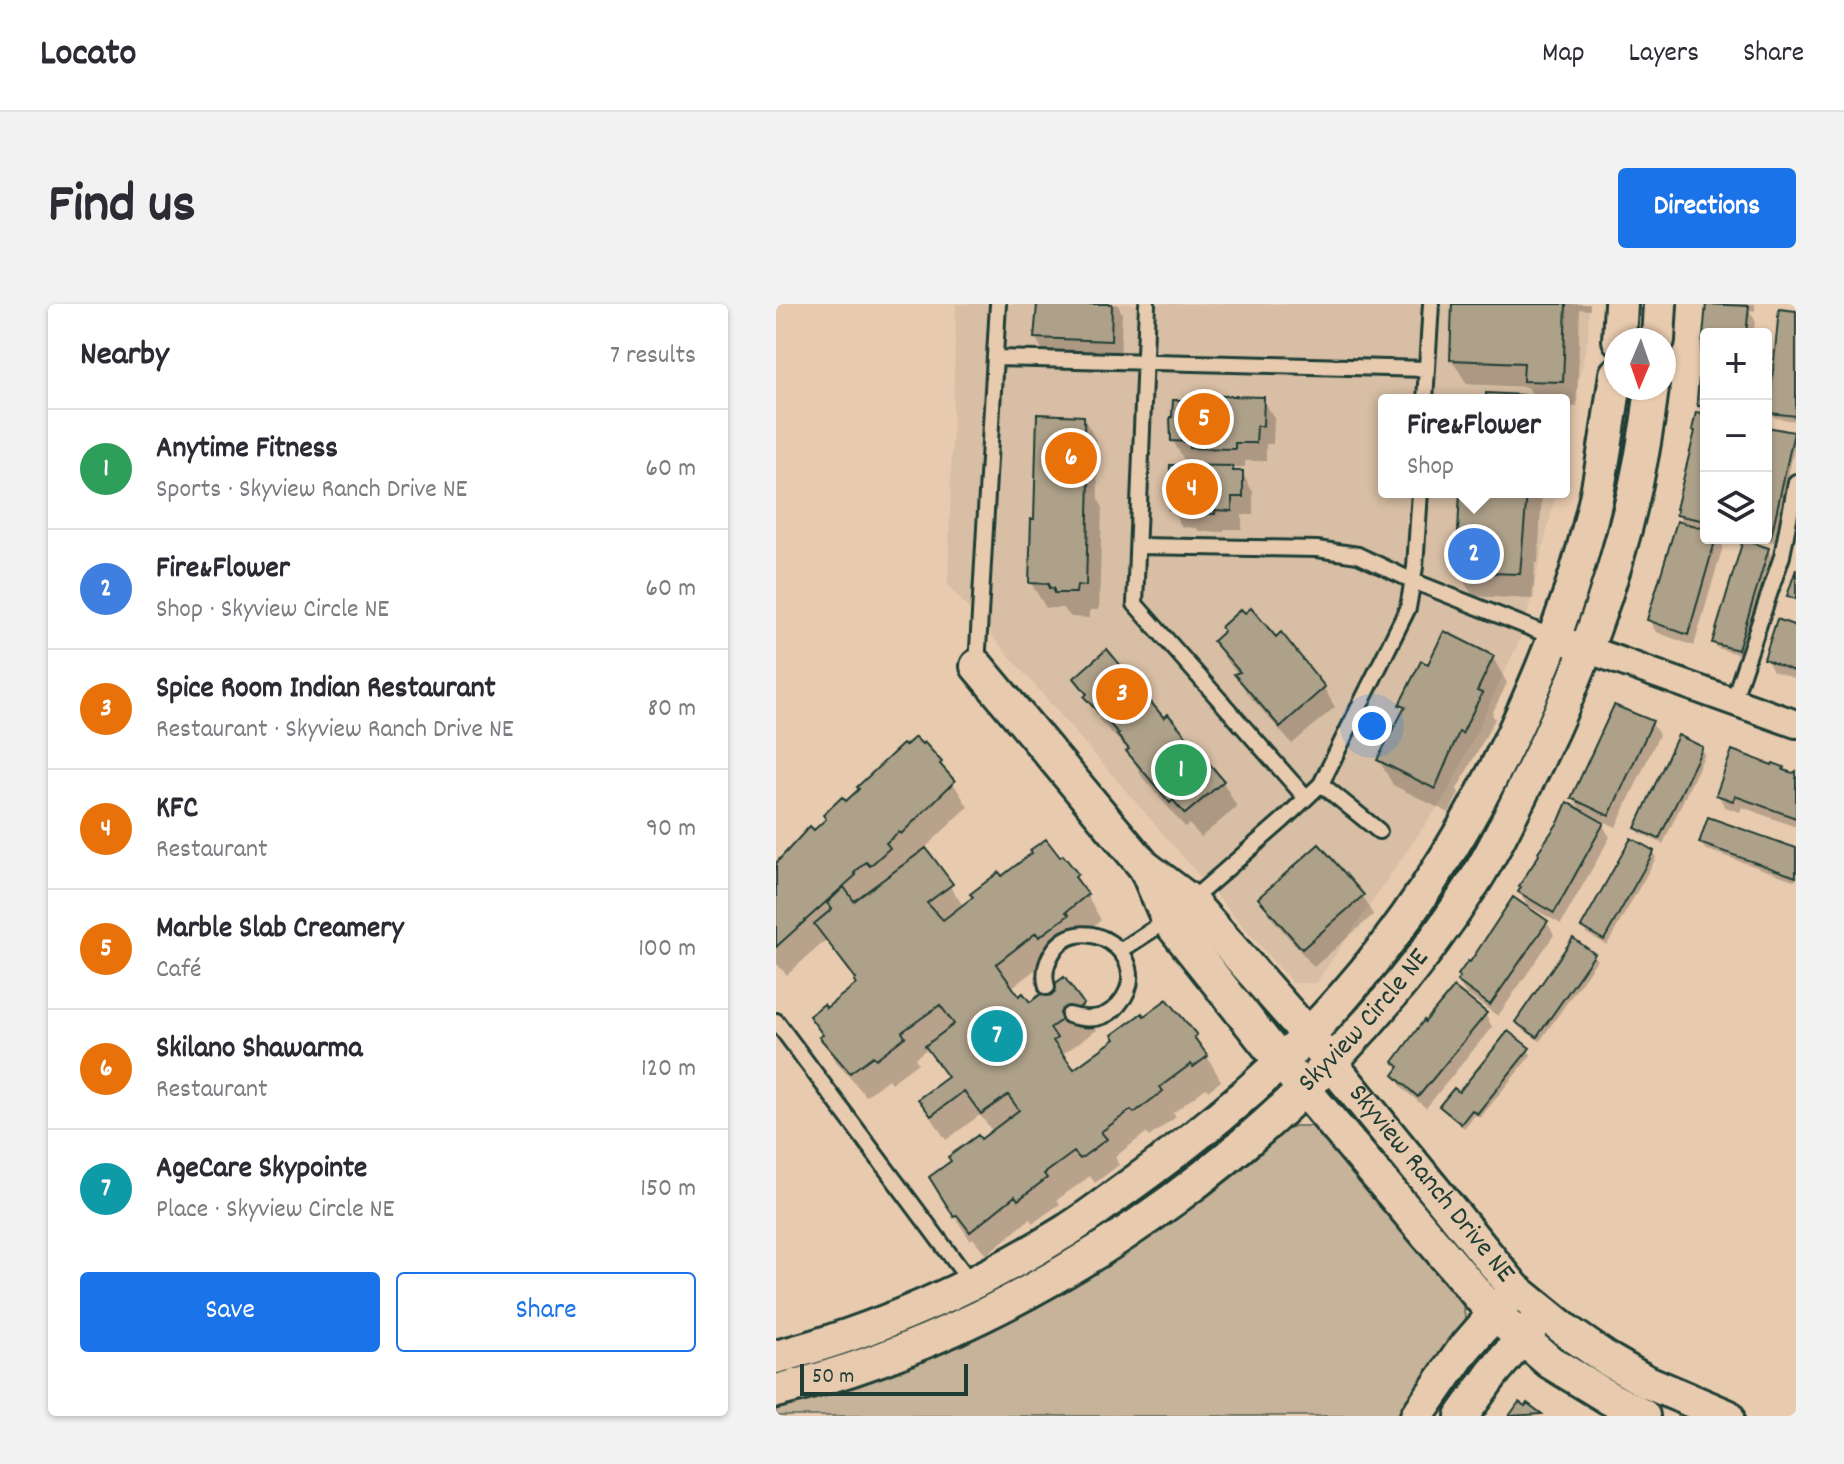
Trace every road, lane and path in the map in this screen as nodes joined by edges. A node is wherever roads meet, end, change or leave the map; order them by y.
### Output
1 (998, 304) edge
2 (1147, 304) edge
3 (1431, 304) edge
4 (1621, 304) edge
5 (1660, 304) edge
6 (1620, 328) edge
7 (1659, 328) edge
8 (995, 358) junction
9 (1145, 362) junction
10 (1427, 369) junction
11 (1425, 394) edge
12 (1612, 400) edge
13 (1651, 400) edge
14 (1796, 482) edge
15 (1420, 498) edge
16 (1138, 546) junction
17 (1789, 558) edge
18 (1413, 581) junction
19 (1553, 637) junction
20 (1587, 650) junction
21 (977, 666) joint
22 (1733, 701) junction
23 (1796, 724) edge
24 (1321, 784) junction
25 (1306, 798) junction
26 (1379, 831) dead end
27 (1179, 910) junction
28 (1120, 951) junction
29 (1047, 987) dead end
30 (1069, 1015) dead end
31 (776, 1021) edge
32 (1308, 1035) junction
33 (1281, 1062) junction
34 (1330, 1062) junction
35 (1303, 1089) junction
36 (971, 1283) junction
37 (1515, 1289) junction
38 (1544, 1313) junction
39 (1494, 1314) junction
40 (1521, 1339) junction
41 (776, 1357) edge
42 (776, 1391) edge
43 (1417, 1416) edge
44 (1462, 1416) edge
45 (1643, 1416) edge
46 (1727, 1416) edge

1 - 8 lane
2 - 9 lane
3 - 10 lane
4 - 6 street
5 - 7 street
8 - 9 lane
8 - 21 lane
9 - 10 lane
9 - 16 lane
10 - 11 lane
12 - 19 street, Skyview Circle NE
13 - 20 street, Skyview Circle NE
14 - 17 lane
15 - 18 lane
16 - 18 lane
16 - 25 lane
17 - 22 lane
18 - 19 lane
18 - 24 lane
19 - 20 street
19 - 32 street, Skyview Circle NE
20 - 22 street
20 - 34 street, Skyview Circle NE
21 - 27 street, Skyview Ranch Drive NE
22 - 23 street
24 - 25 lane
24 - 26 lane
25 - 27 lane
27 - 28 lane
27 - 32 street, Skyview Ranch Drive NE
27 - 33 street, Skyview Ranch Drive NE
28 - 29 lane
28 - 30 lane
31 - 36 lane
32 - 33 street, Skyview Circle NE
32 - 34 street, Skyview Ranch Drive NE
33 - 35 street, Skyview Ranch Drive NE
33 - 36 street, Skyview Circle NE
34 - 35 street, Skyview Circle NE
34 - 37 street, Skyview Ranch Drive NE
35 - 39 street, Skyview Ranch Drive NE
35 - 42 street, Skyview Circle NE
36 - 41 street, Skyview Circle NE
37 - 38 street, Skyview Ranch Drive NE
37 - 39 street
38 - 40 street
38 - 46 street, Skyview Ranch Drive NE
39 - 40 street, Skyview Ranch Drive NE
39 - 43 street
40 - 44 street
40 - 45 street, Skyview Ranch Drive NE

